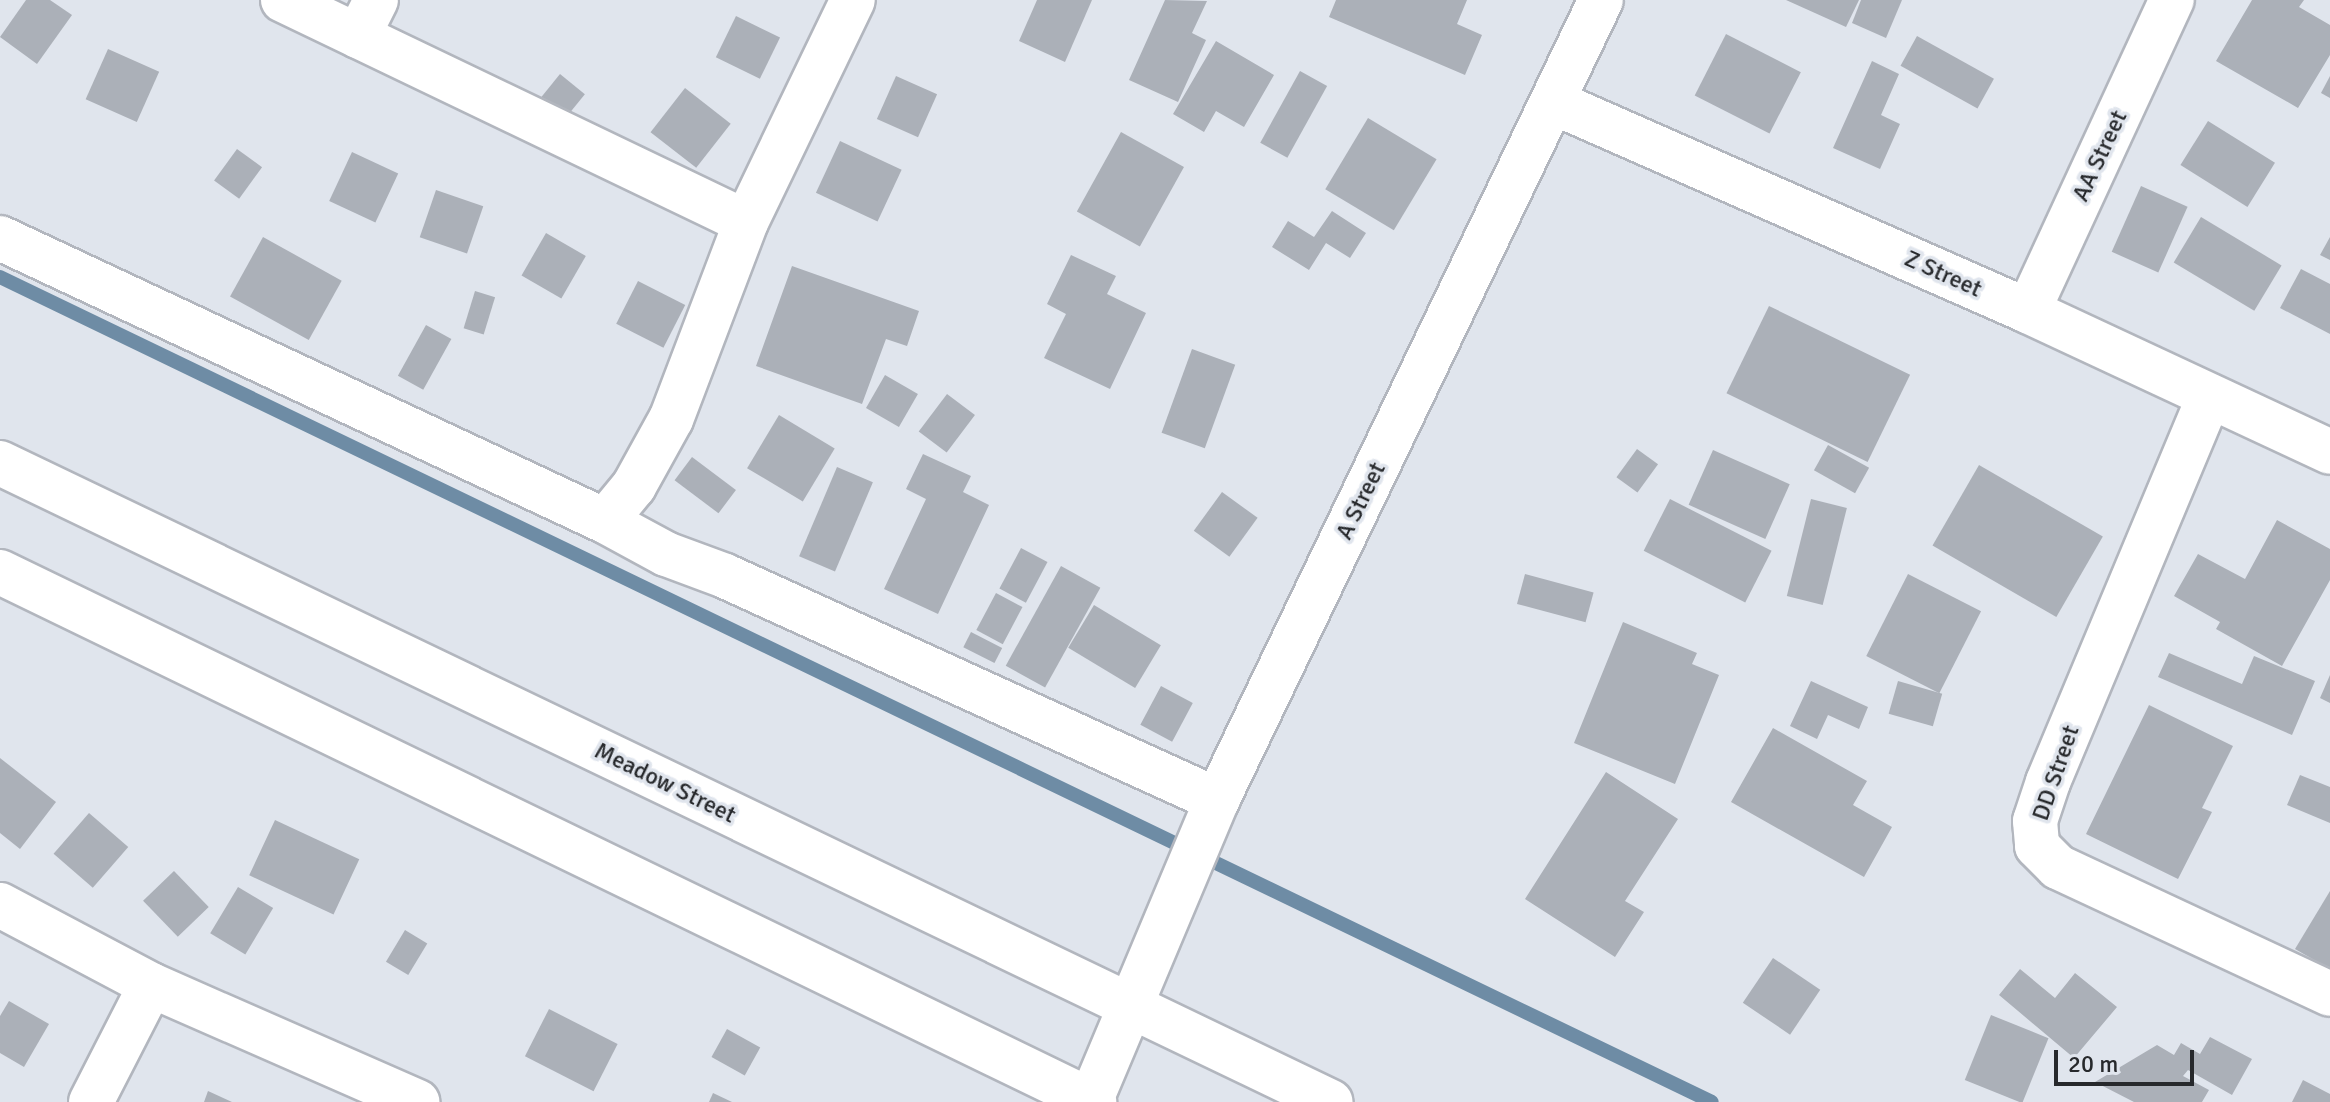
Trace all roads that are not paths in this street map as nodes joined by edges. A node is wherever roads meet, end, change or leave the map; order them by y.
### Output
1 (283, 0) edge
2 (853, 0) edge
3 (1601, 0) edge
4 (2172, 0) edge
5 (367, 18) edge
6 (1553, 102) junction
7 (746, 222) junction
8 (0, 238) edge
9 (2028, 311) junction
10 (2209, 397) junction
11 (2330, 452) edge
12 (0, 463) edge
13 (605, 521) junction
14 (0, 572) edge
15 (1210, 816) junction
16 (0, 905) edge
17 (151, 985) junction
18 (2330, 994) edge
19 (1132, 1007) junction
20 (1092, 1101) edge
21 (91, 1102) edge
22 (417, 1102) edge
23 (1331, 1102) edge

1 - 5 street
2 - 7 street
3 - 6 street, A Street
4 - 9 street, AA Street
5 - 7 street
6 - 9 street, Z Street
6 - 15 street, A Street
7 - 13 street
8 - 13 street
9 - 10 street, Z Street
10 - 11 street, Z Street
10 - 18 street, DD Street
12 - 19 street, Meadow Street
13 - 15 street
14 - 20 street
15 - 19 street, A Street
16 - 17 street
17 - 21 street
17 - 22 street
19 - 20 street, A Street
19 - 23 street, Meadow Street

